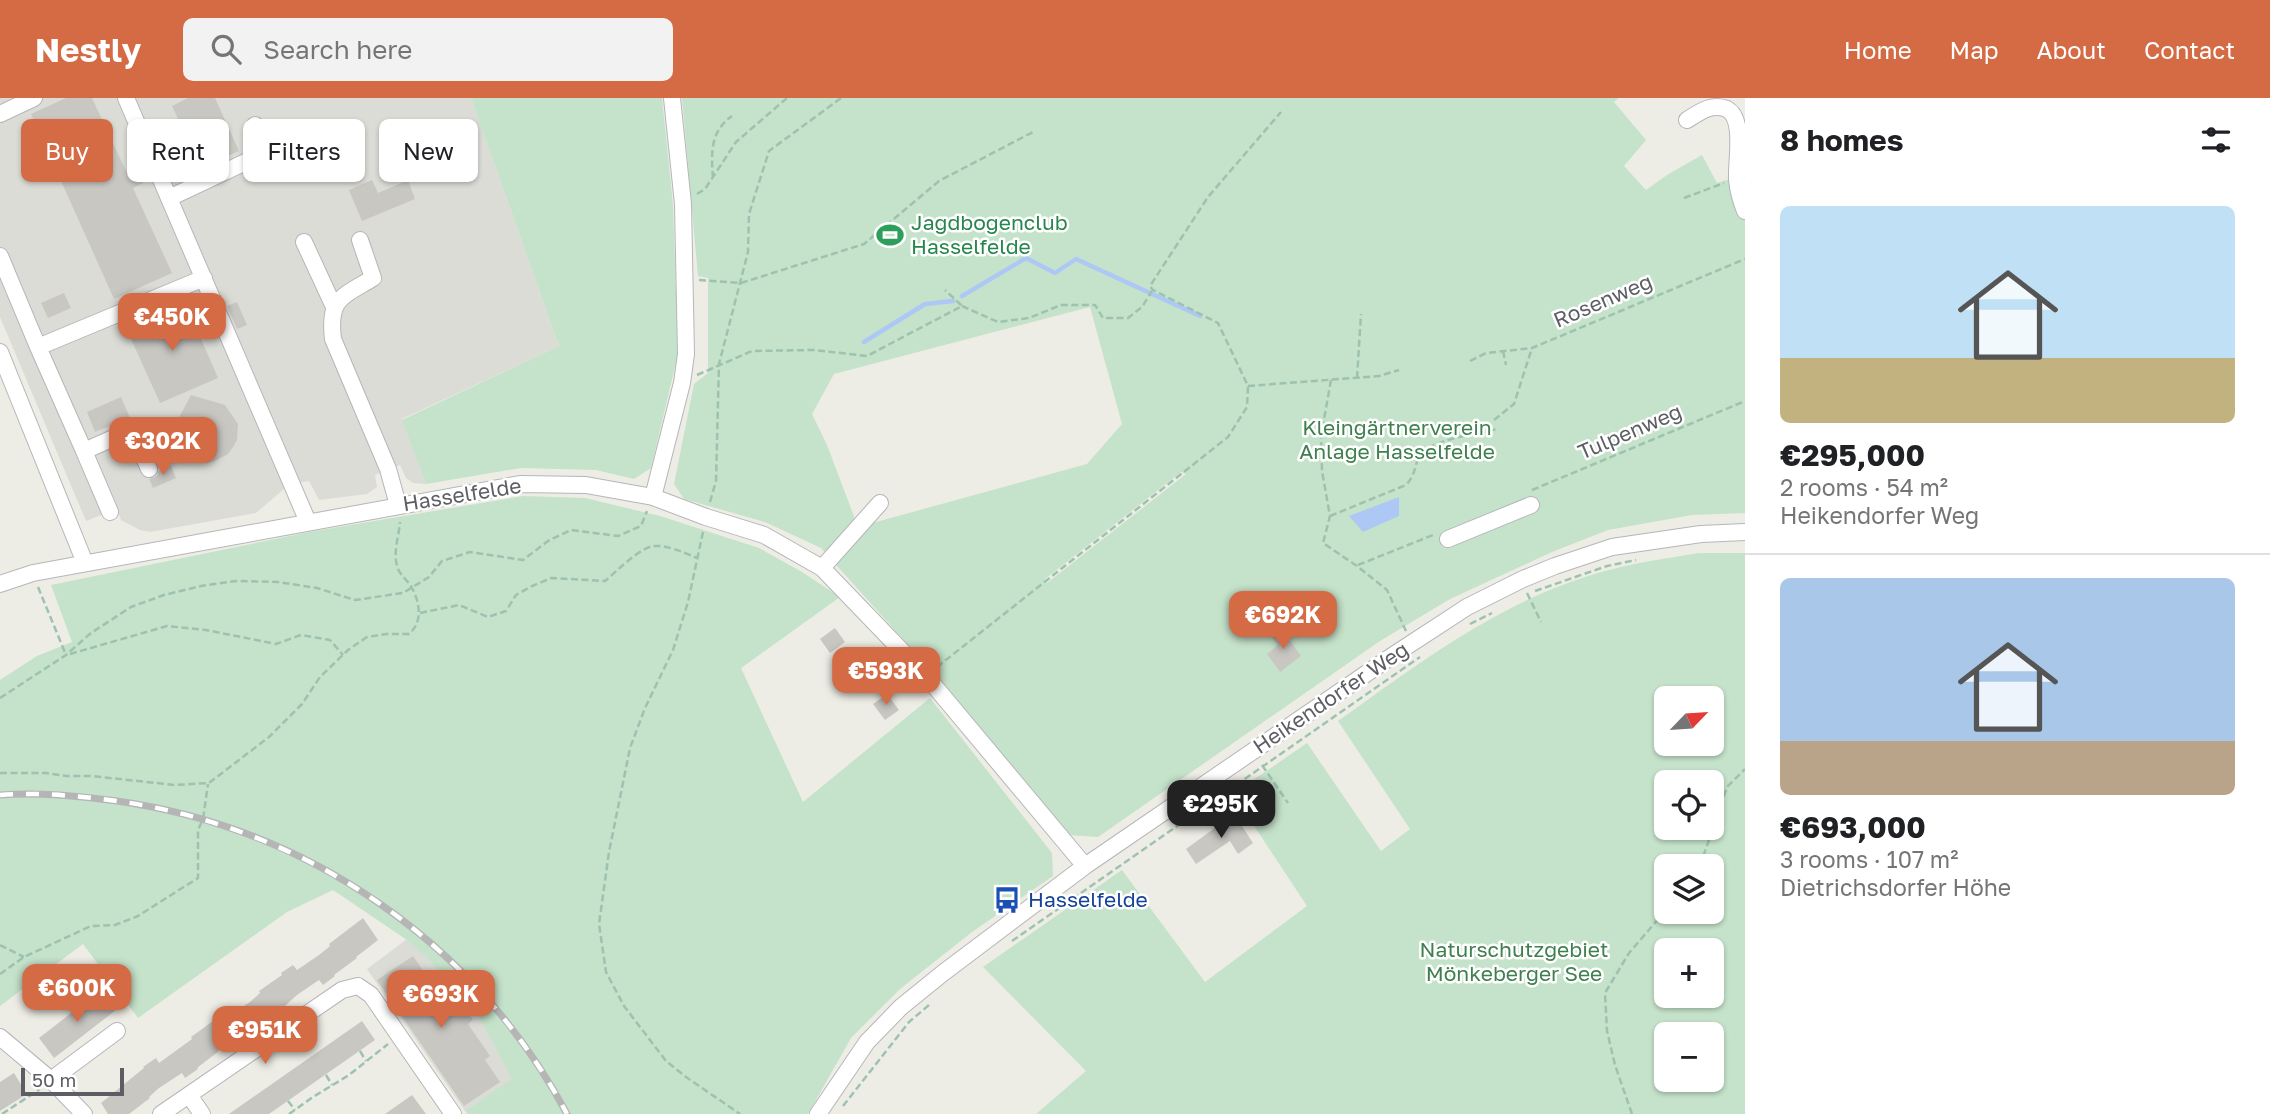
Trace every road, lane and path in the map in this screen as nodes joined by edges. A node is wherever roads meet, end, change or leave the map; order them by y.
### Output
1 (34, 98) edge
2 (126, 98) edge
3 (672, 98) edge
4 (787, 98) edge
5 (841, 98) edge
6 (1281, 112) dead end
7 (0, 114) edge
8 (732, 116) dead end
9 (1687, 120) dead end
10 (1033, 132) dead end
11 (243, 163) edge
12 (713, 178) junction
13 (1737, 178) junction
14 (169, 198) junction
15 (1684, 198) dead end
16 (682, 204) junction
17 (1745, 211) edge
18 (360, 240) dead end
19 (304, 242) dead end
20 (0, 256) edge
21 (1745, 259) edge
22 (204, 278) junction
23 (684, 279) junction
24 (741, 283) junction
25 (946, 290) dead end
26 (1152, 293) junction
27 (962, 306) junction
28 (334, 307) junction
29 (1361, 314) dead end
30 (38, 347) junction
31 (1532, 348) junction
32 (1503, 351) junction
33 (0, 352) edge
34 (1470, 361) dead end
35 (719, 364) junction
36 (1506, 365) dead end
37 (1399, 370) dead end
38 (1357, 379) junction
39 (1331, 380) junction
40 (682, 383) junction
41 (1248, 386) junction
42 (1745, 401) edge
43 (1494, 420) dead end
44 (1497, 429) dead end
45 (84, 451) junction
46 (149, 469) dead end
47 (653, 497) junction
48 (1529, 499) joint
49 (880, 502) dead end
50 (398, 505) junction
51 (110, 512) dead end
52 (1330, 516) junction
53 (706, 517) junction
54 (308, 522) junction
55 (1745, 532) edge
56 (1448, 539) joint
57 (698, 558) junction
58 (1641, 559) dead end
59 (85, 563) junction
60 (1357, 566) junction
61 (822, 568) junction
62 (31, 573) junction
63 (0, 584) edge
64 (1525, 587) junction
65 (420, 613) junction
66 (1491, 613) dead end
67 (1541, 622) dead end
68 (1468, 625) dead end
69 (1406, 631) dead end
70 (66, 655) junction
71 (343, 655) junction
72 (1421, 656) dead end
73 (926, 676) junction
74 (0, 698) edge
75 (1263, 766) junction
76 (1745, 769) edge
77 (0, 773) edge
78 (209, 783) junction
79 (1288, 803) dead end
80 (1704, 854) edge
81 (1085, 866) junction
82 (1654, 924) edge
83 (1011, 942) dead end
84 (0, 945) edge
85 (24, 957) junction
86 (0, 974) edge
87 (937, 998) dead end
88 (117, 1031) dead end
89 (399, 1036) junction
90 (0, 1037) edge
91 (360, 1051) dead end
92 (366, 1061) junction
93 (326, 1074) dead end
94 (51, 1080) junction
95 (332, 1085) junction
96 (189, 1095) junction
97 (288, 1101) dead end
98 (295, 1110) junction
99 (2, 1114) edge
100 (83, 1114) edge
101 (161, 1114) edge
102 (202, 1114) edge
103 (289, 1114) edge
104 (453, 1114) edge
105 (740, 1114) edge
106 (818, 1114) edge
107 (837, 1114) edge
108 (1632, 1114) edge

1 - 7 street
2 - 14 street
3 - 16 street
4 - 12 path
5 - 24 path
6 - 26 path
8 - 12 path
9 - 13 street
10 - 24 path
11 - 14 street
12 - 16 path
13 - 15 path
13 - 17 street
14 - 22 street
16 - 23 street
18 - 28 street
19 - 28 street
20 - 30 street
21 - 31 path, Rosenweg
22 - 30 street
22 - 54 street
23 - 24 path
23 - 40 street
24 - 35 path
25 - 27 path
26 - 27 path
26 - 41 path
27 - 35 path
28 - 50 street
29 - 38 path
30 - 45 street
31 - 32 path, Rosenweg
31 - 43 path
32 - 34 path, Rosenweg
32 - 36 path
33 - 59 street
35 - 40 path
35 - 53 path
37 - 38 path
38 - 39 path
39 - 41 path
39 - 52 path
40 - 47 street
41 - 73 path
42 - 48 path, Tulpenweg
44 - 52 path
45 - 46 street
45 - 51 street
47 - 50 street, Hasselfelde
47 - 53 street, Hasselfelde
47 - 70 path
48 - 56 street
49 - 61 street
50 - 54 street, Hasselfelde
50 - 65 path
52 - 60 path
53 - 57 path
53 - 61 street, Hasselfelde
54 - 59 street, Hasselfelde
55 - 64 street, Heikendorfer Weg
56 - 60 path
57 - 65 path
57 - 105 path
58 - 64 path
59 - 62 street, Hasselfelde
60 - 69 path
61 - 73 street, Hasselfelde
62 - 63 street, Hasselfelde
62 - 70 path
64 - 67 path
64 - 81 street, Heikendorfer Weg
65 - 71 path
66 - 68 path
70 - 71 path
70 - 74 path
71 - 78 path
72 - 75 path
73 - 81 street, Hasselfelde
75 - 79 path
75 - 83 path
76 - 80 path
77 - 78 path
78 - 85 path
81 - 106 street, Heikendorfer Weg
82 - 108 path
84 - 85 path
85 - 86 path
87 - 107 path
88 - 94 street
89 - 92 path
89 - 96 street
89 - 104 street
90 - 94 street
91 - 92 path
92 - 95 path
93 - 95 path
94 - 99 path
94 - 100 street
95 - 98 path
96 - 101 street
96 - 102 street
97 - 98 path
98 - 103 path

